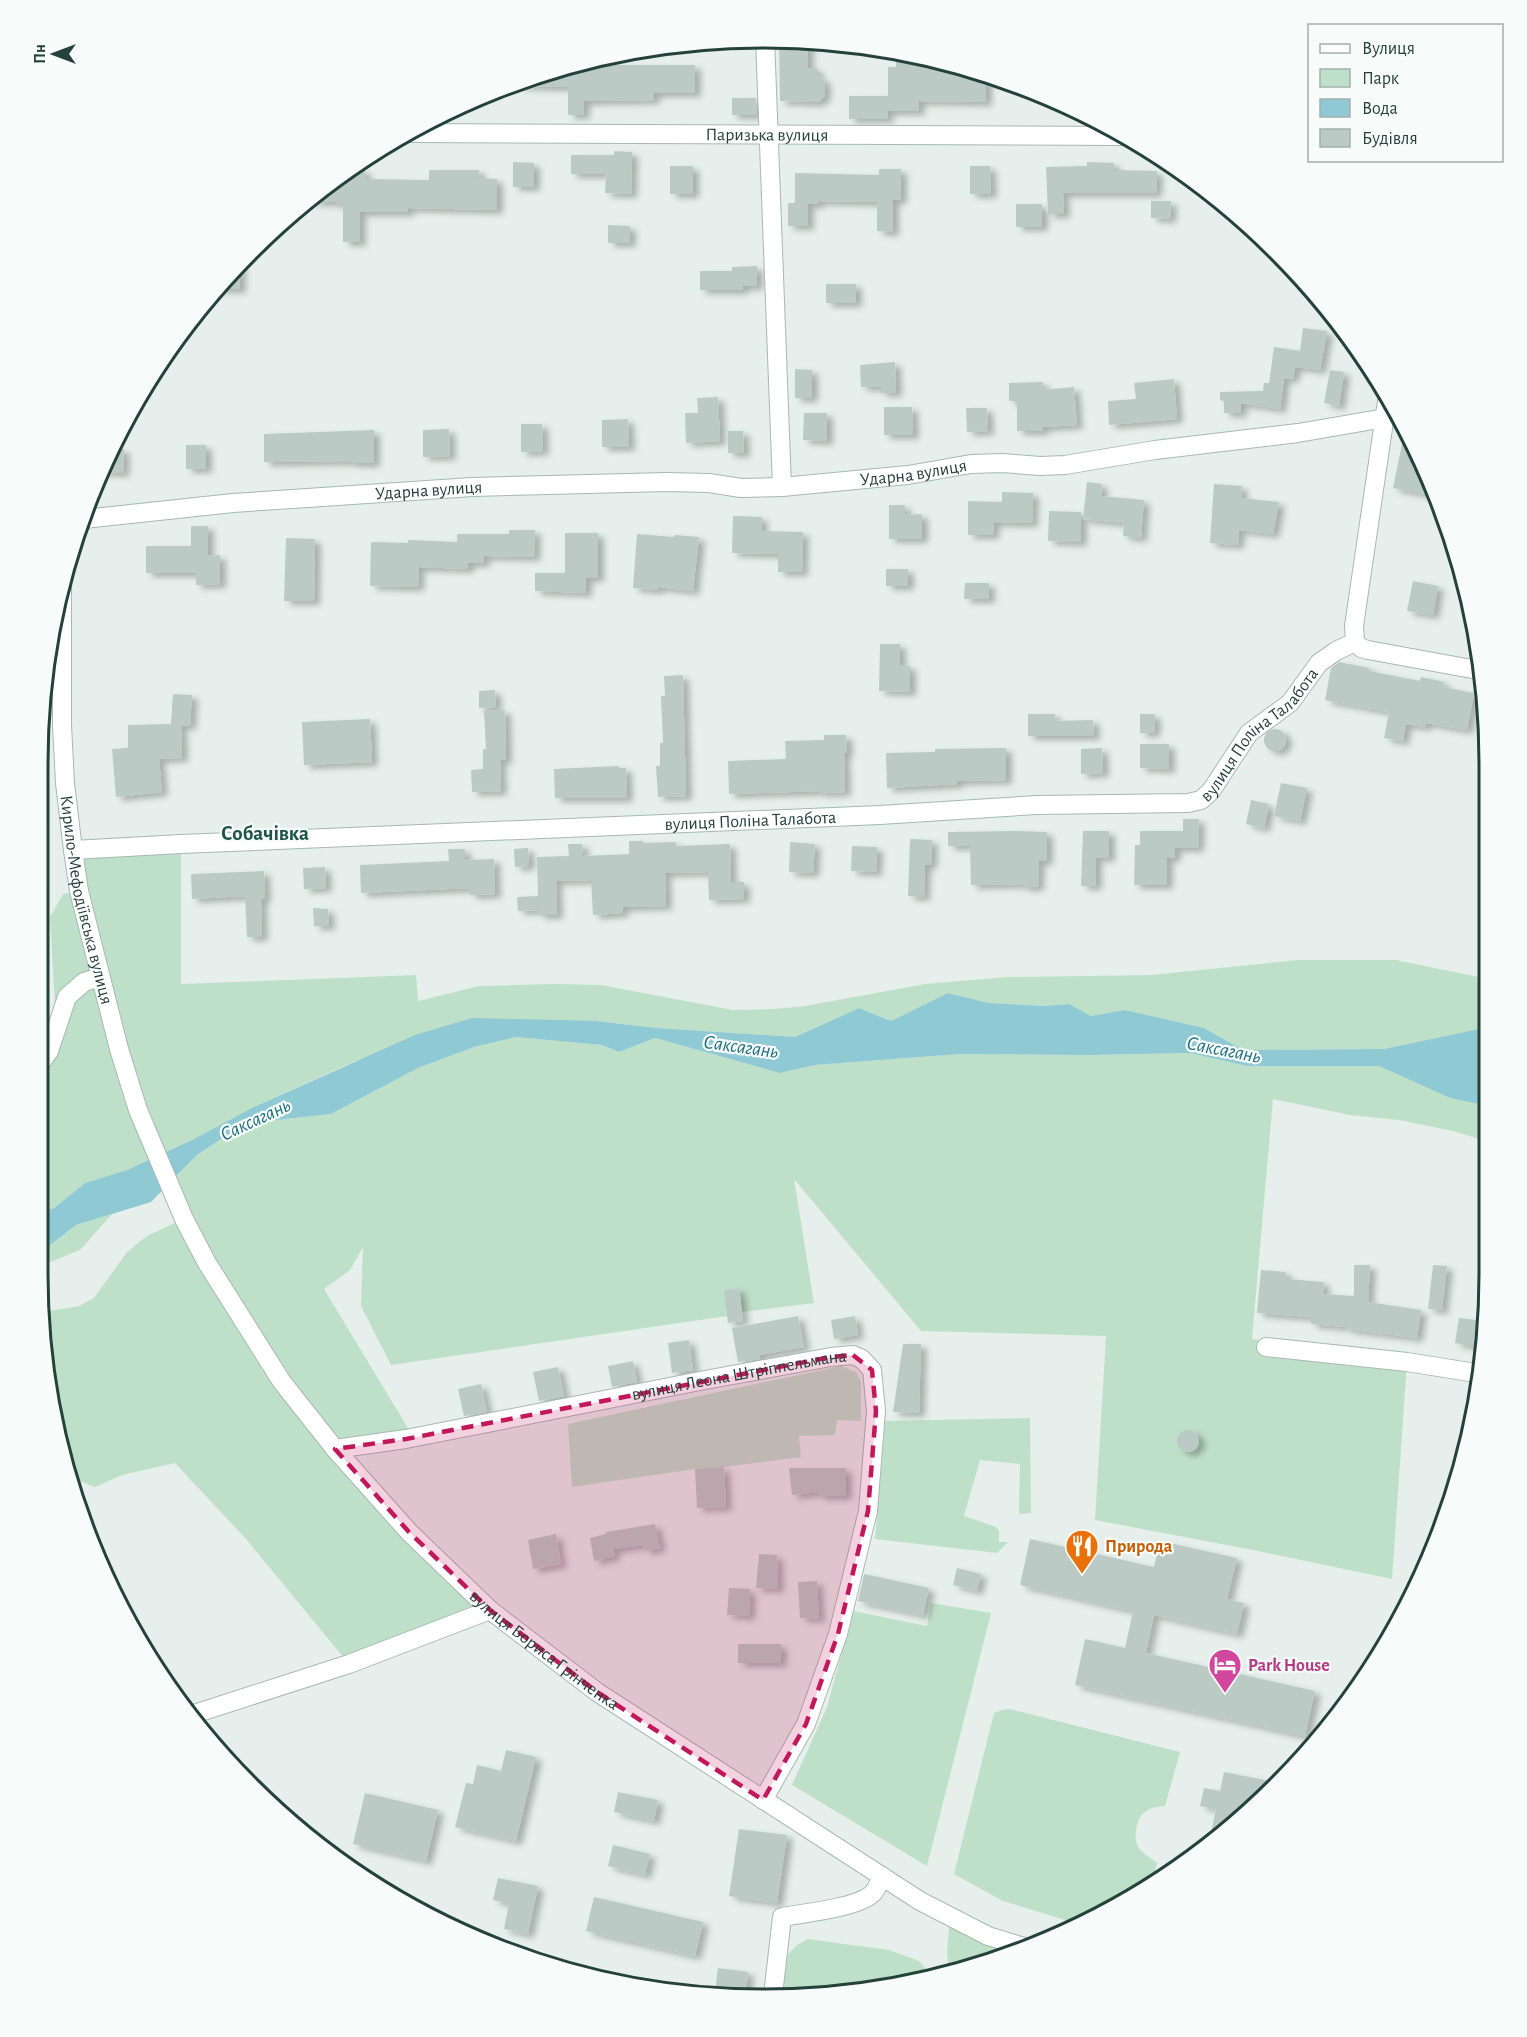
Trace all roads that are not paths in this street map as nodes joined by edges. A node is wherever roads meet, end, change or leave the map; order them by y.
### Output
1 (765, 48) edge
2 (426, 133) edge
3 (767, 135) junction
4 (1106, 136) edge
5 (1386, 410) edge
6 (1386, 411) edge
7 (782, 487) junction
8 (92, 518) edge
9 (62, 624) edge
10 (1355, 642) junction
11 (1473, 669) edge
12 (73, 850) junction
13 (100, 977) junction
14 (48, 1052) edge
15 (184, 1219) joint
16 (1266, 1347) dead end
17 (1472, 1372) edge
18 (335, 1449) junction
19 (490, 1610) junction
20 (199, 1712) edge
21 (763, 1800) junction
22 (882, 1876) junction
23 (1013, 1944) edge
24 (774, 1989) edge

1 - 3 street
2 - 3 street, Паризька вулиця
3 - 4 street, Паризька вулиця
3 - 7 street
5 - 7 street, Ударна вулиця
6 - 10 street, Ударна вулиця
7 - 8 street, Ударна вулиця
9 - 12 street, Кирило-Мефодіївська вулиця
10 - 11 street
10 - 12 street, вулиця Поліна Талабота
12 - 13 street, Кирило-Мефодіївська вулиця
13 - 14 street
13 - 15 street, Кирило-Мефодіївська вулиця
15 - 18 street, вулиця Бориса Грінченка
16 - 17 street
18 - 19 street, вулиця Бориса Грінченка
18 - 21 street, вулиця Леона Штріппельмана
19 - 20 street
19 - 21 street, вулиця Бориса Грінченка
21 - 22 street, вулиця Бориса Грінченка
22 - 23 street, вулиця Бориса Грінченка
22 - 24 street

